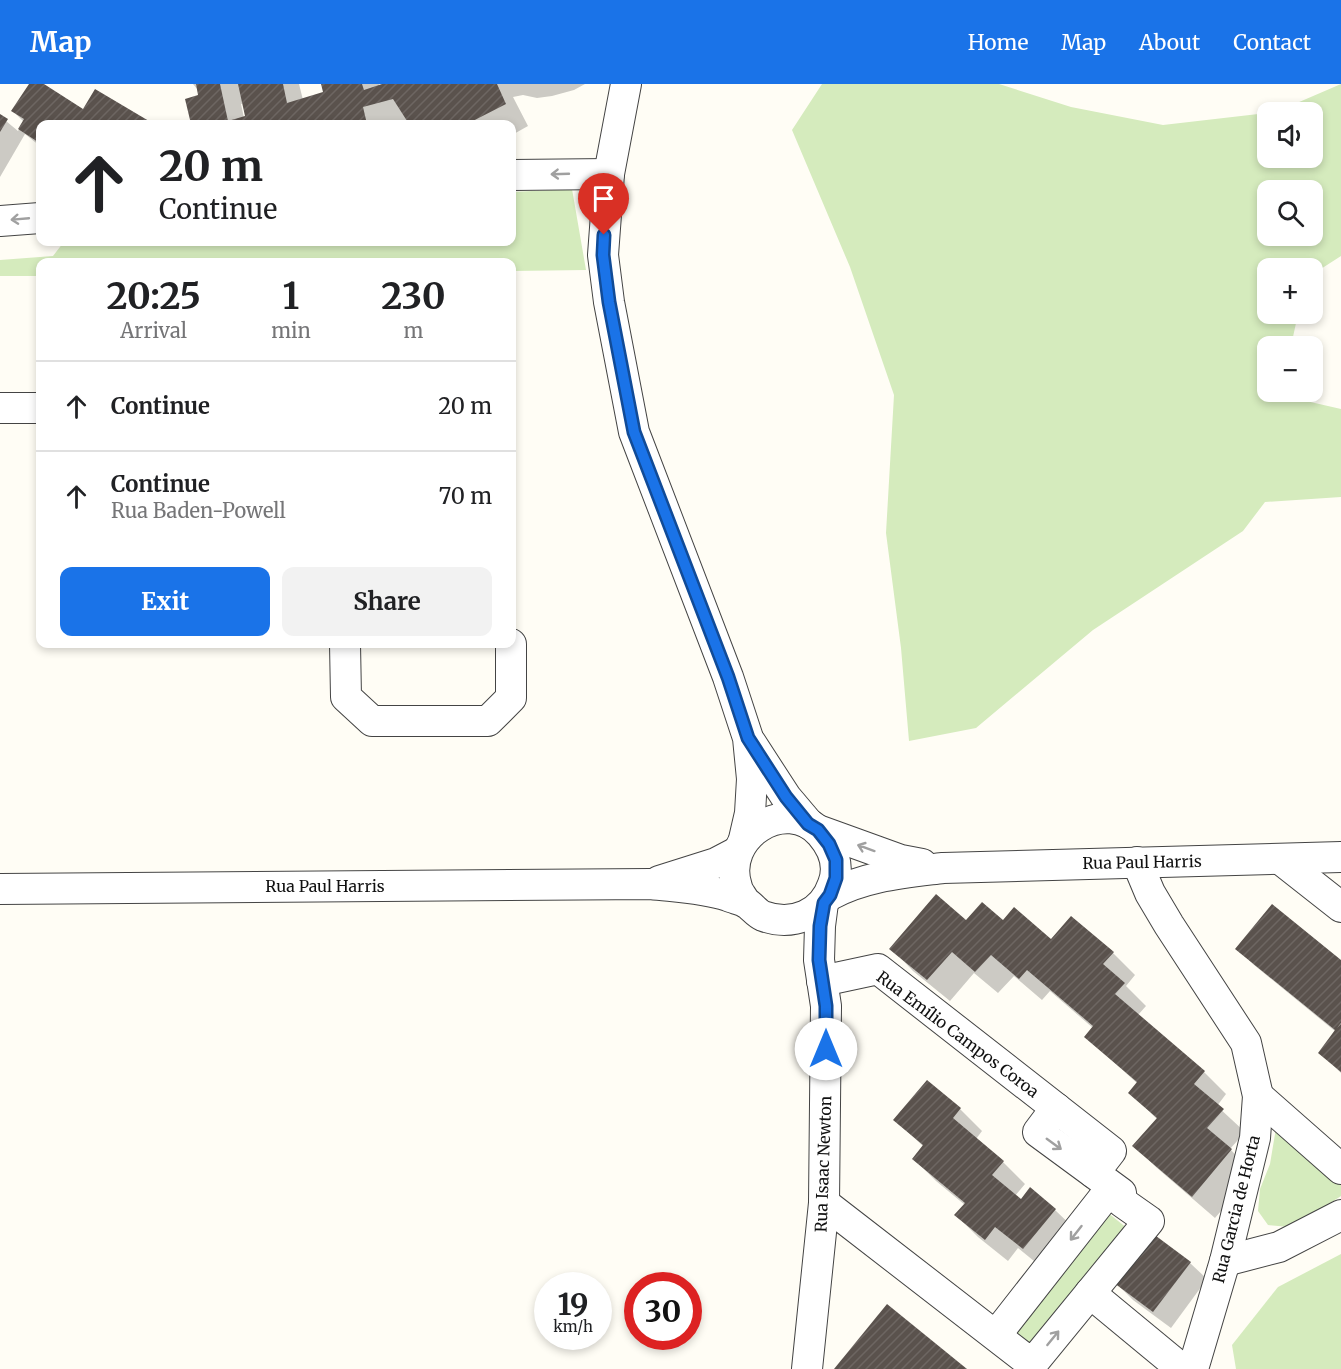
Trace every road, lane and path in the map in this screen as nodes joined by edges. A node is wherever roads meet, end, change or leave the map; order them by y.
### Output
1 (626, 84) edge
2 (609, 174) junction
3 (516, 175) edge
4 (36, 218) edge
5 (0, 221) edge
6 (0, 408) edge
7 (36, 408) edge
8 (345, 648) edge
9 (511, 648) edge
10 (748, 738) junction
11 (813, 827) junction
12 (740, 845) junction
13 (1341, 857) edge
14 (1280, 859) junction
15 (1137, 862) junction
16 (943, 868) junction
17 (651, 884) junction
18 (0, 889) edge
19 (827, 899) junction
20 (746, 903) junction
21 (1341, 907) edge
22 (780, 920) junction
23 (821, 970) junction
24 (1258, 1096) junction
25 (1341, 1169) edge
26 (1103, 1180) junction
27 (824, 1203) junction
28 (1341, 1215) edge
29 (1225, 1261) junction
30 (1090, 1293) junction
31 (996, 1335) junction
32 (807, 1369) edge
33 (1182, 1369) edge
34 (1193, 1369) edge

1 - 2 street
2 -> 3 street
2 - 10 street
4 -> 5 street
6 - 7 street
8 - 9 street
10 - 11 street
10 - 12 street
11 - 12 street
16 -> 11 street, Rua Paul Harris
11 - 19 street
12 - 17 street
12 - 20 street
13 - 14 street, Rua Paul Harris
14 - 15 street, Rua Paul Harris
14 - 21 street
15 - 16 street, Rua Paul Harris
15 - 24 street, Rua Garcia de Horta
16 - 19 street, Rua Paul Harris
17 - 18 street, Rua Paul Harris
17 - 20 street
19 - 22 street
19 - 23 street, Rua Isaac Newton
20 - 22 street
22 - 23 street
23 - 26 street, Rua Emílio Campos Coroa
23 - 27 street, Rua Isaac Newton
24 - 25 street
24 - 29 street, Rua Garcia de Horta
26 - 30 street
26 -> 31 street, Rua Emílio Campos Coroa
27 - 31 street
27 - 32 street, Rua Isaac Newton
28 - 29 street
29 - 34 street, Rua Garcia de Horta
31 -> 30 street
30 - 33 street

